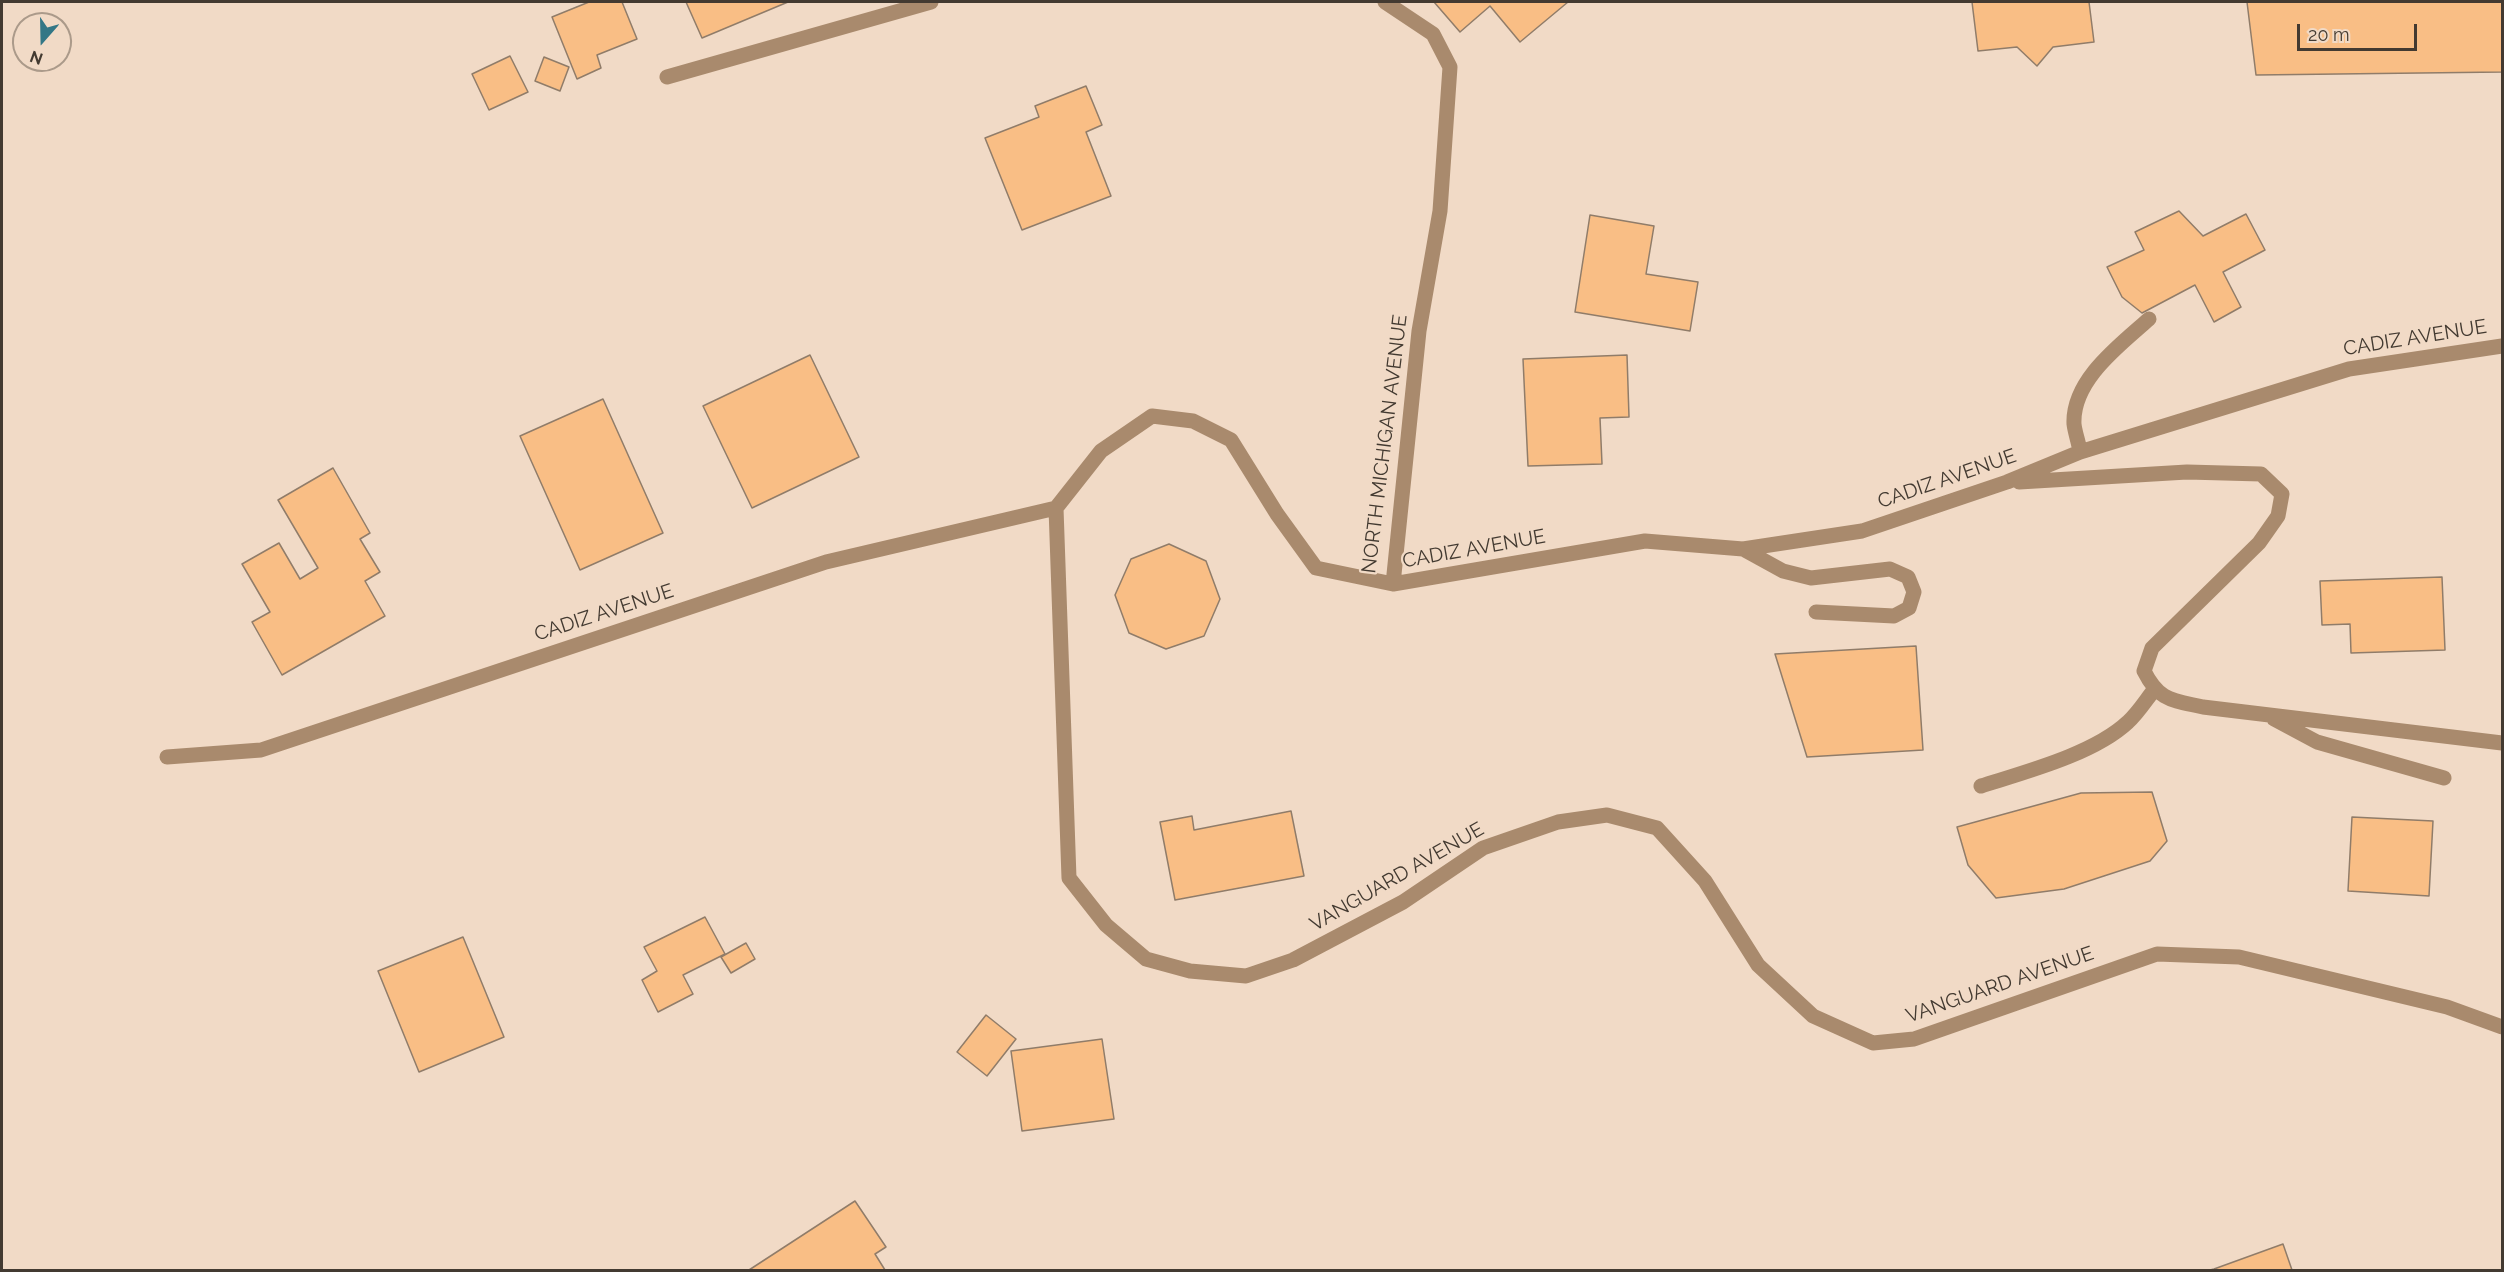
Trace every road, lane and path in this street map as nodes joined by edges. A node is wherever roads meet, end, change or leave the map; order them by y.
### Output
1 (931, 2) edge
2 (1385, 2) edge
3 (667, 77) dead end
4 (2149, 319) dead end
5 (2501, 347) edge
6 (2080, 452) junction
7 (2007, 482) junction
8 (1056, 508) junction
9 (1743, 549) junction
10 (1393, 584) junction
11 (1816, 612) dead end
12 (2154, 690) junction
13 (2266, 714) junction
14 (2502, 743) edge
15 (167, 757) dead end
16 (2444, 778) dead end
17 (1981, 786) dead end
18 (2502, 1027) edge

1 - 3 street
2 - 10 street, NORTH MICHIGAN AVENUE
4 - 6 street
5 - 6 street, CADIZ AVENUE
6 - 7 street, CADIZ AVENUE
7 - 9 street, CADIZ AVENUE
7 - 12 street
8 - 10 street, NORTH MICHIGAN AVENUE
8 - 15 street, CADIZ AVENUE
8 - 18 street, VANGUARD AVENUE
9 - 10 street, CADIZ AVENUE
9 - 11 street
12 - 13 street
12 - 17 street
13 - 14 street
13 - 16 street

